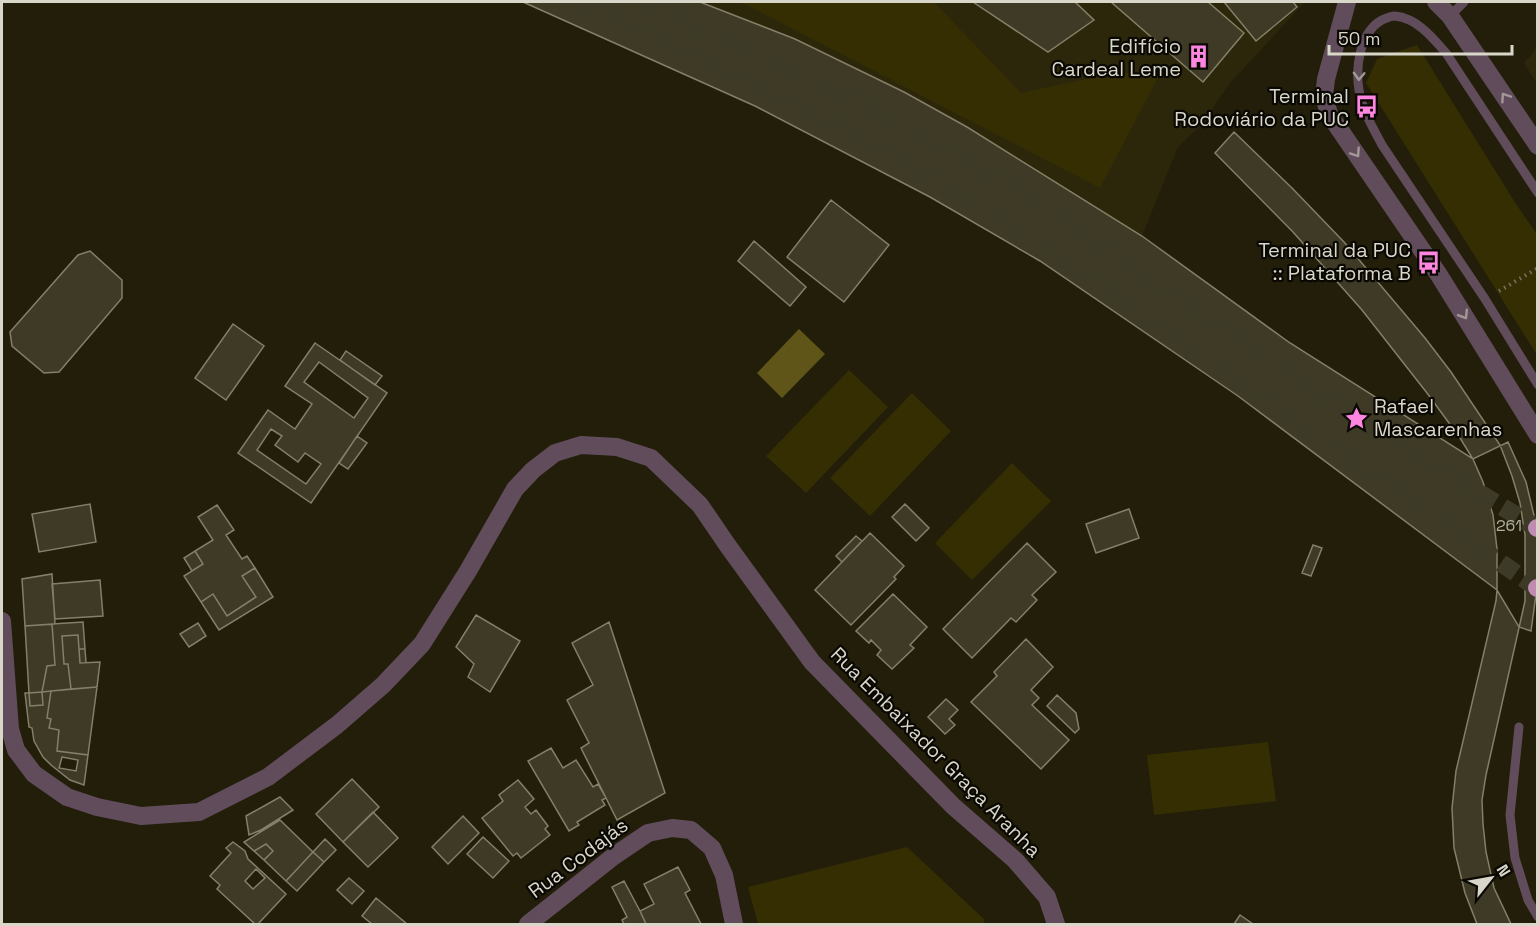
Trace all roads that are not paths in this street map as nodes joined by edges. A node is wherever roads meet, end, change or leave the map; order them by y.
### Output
1 (1347, 2) edge
2 (1437, 2) edge
3 (1464, 2) edge
4 (1450, 16) junction
5 (1538, 146) edge
6 (1538, 193) edge
7 (1538, 385) edge
8 (1538, 435) edge
9 (2, 621) edge
10 (1519, 727) dead end
11 (1538, 917) edge
12 (528, 924) edge
13 (734, 924) edge
14 (1056, 924) edge

1 -> 8 street
2 - 4 street
3 - 4 lane
5 -> 4 street
6 -> 7 lane
9 - 14 street, Rua Embaixador Graça Aranha
10 - 11 lane
12 - 13 street, Rua Codajás

